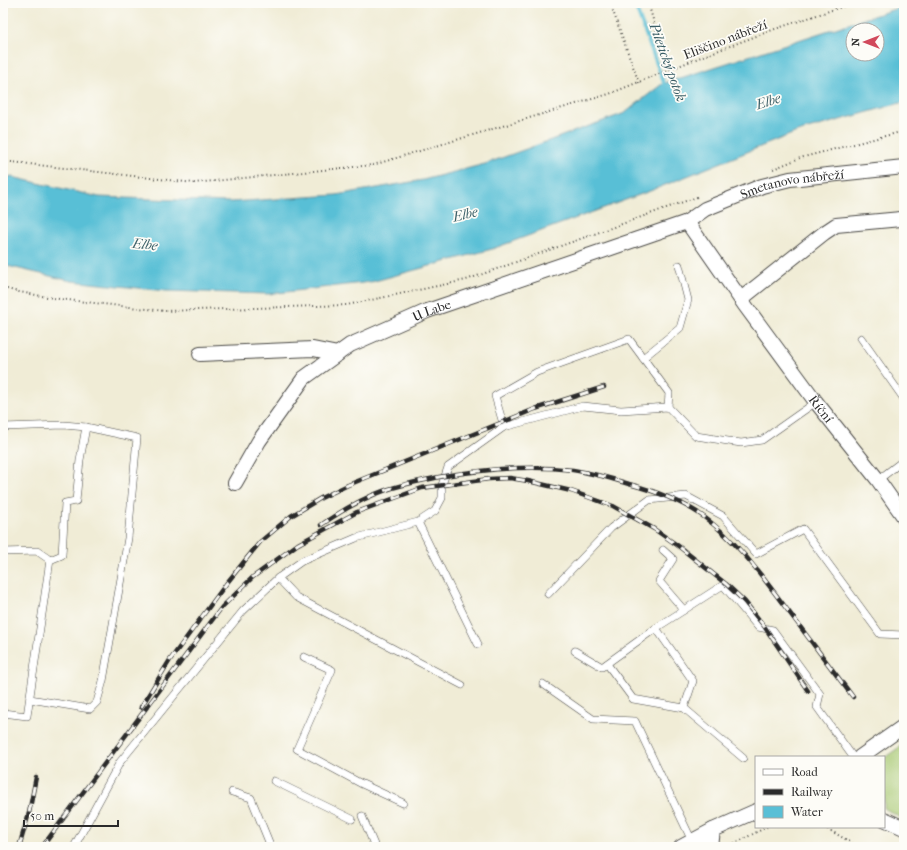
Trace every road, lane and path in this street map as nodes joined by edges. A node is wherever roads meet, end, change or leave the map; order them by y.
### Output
1 (610, 3) edge
2 (648, 3) edge
3 (853, 3) edge
4 (848, 4) edge
5 (666, 62) dead end
6 (639, 83) junction
7 (904, 131) edge
8 (3, 161) edge
9 (904, 167) edge
10 (770, 169) dead end
11 (697, 197) dead end
12 (904, 220) edge
13 (687, 222) junction
14 (679, 265) dead end
15 (3, 288) edge
16 (741, 299) junction
17 (861, 338) dead end
18 (200, 354) dead end
19 (338, 354) junction
20 (643, 358) junction
21 (904, 399) edge
22 (816, 402) junction
23 (668, 406) junction
24 (86, 427) junction
25 (504, 427) junction
26 (3, 428) edge
27 (904, 460) edge
28 (878, 480) junction
29 (235, 483) dead end
30 (904, 517) edge
31 (418, 522) junction
32 (663, 550) dead end
33 (3, 552) edge
34 (50, 560) junction
35 (278, 578) junction
36 (548, 594) dead end
37 (684, 610) junction
38 (656, 628) junction
39 (904, 636) edge
40 (478, 644) dead end
41 (575, 651) dead end
42 (304, 657) dead end
43 (607, 664) junction
44 (544, 684) dead end
45 (462, 685) dead end
46 (30, 699) junction
47 (684, 708) junction
48 (3, 713) edge
49 (904, 726) edge
50 (851, 756) edge
51 (861, 756) edge
52 (743, 758) dead end
53 (274, 781) dead end
54 (232, 792) dead end
55 (403, 803) dead end
56 (755, 810) edge
57 (362, 816) dead end
58 (352, 819) dead end
59 (885, 819) edge
60 (765, 828) edge
61 (826, 828) edge
62 (904, 828) edge
63 (713, 830) junction
64 (687, 844) edge
65 (74, 847) edge
66 (271, 847) edge
67 (375, 847) edge
68 (711, 847) edge
69 (728, 847) edge
70 (859, 847) edge

1 - 6 path
2 - 5 path
3 - 4 path, Eliščino nábřeží
4 - 6 path, Eliščino nábřeží
6 - 8 path, Eliščino nábřeží
7 - 10 path
9 - 13 street, Smetanovo nábřeží
11 - 15 path
12 - 16 street
13 - 16 street, Říční
13 - 19 street, U Labe
14 - 20 lane
16 - 22 street, Říční
17 - 21 lane
18 - 19 street
19 - 29 street, U Labe
20 - 23 lane
20 - 25 lane
22 - 23 lane
22 - 28 street, Říční
23 - 25 lane
24 - 26 lane
24 - 34 lane
24 - 46 lane
25 - 31 lane
27 - 28 lane
28 - 30 street, Říční
31 - 35 lane
31 - 40 lane
32 - 37 lane
33 - 34 lane
34 - 46 lane
35 - 45 lane
35 - 65 lane
36 - 39 lane
37 - 38 lane
37 - 50 lane
38 - 43 lane
38 - 47 lane
41 - 43 lane
42 - 55 lane
43 - 47 lane
44 - 64 lane
46 - 48 lane
47 - 52 lane
49 - 51 street
53 - 58 lane
54 - 66 lane
56 - 63 street
57 - 67 lane
59 - 62 street
60 - 69 path
61 - 70 path
63 - 64 street
63 - 68 street

